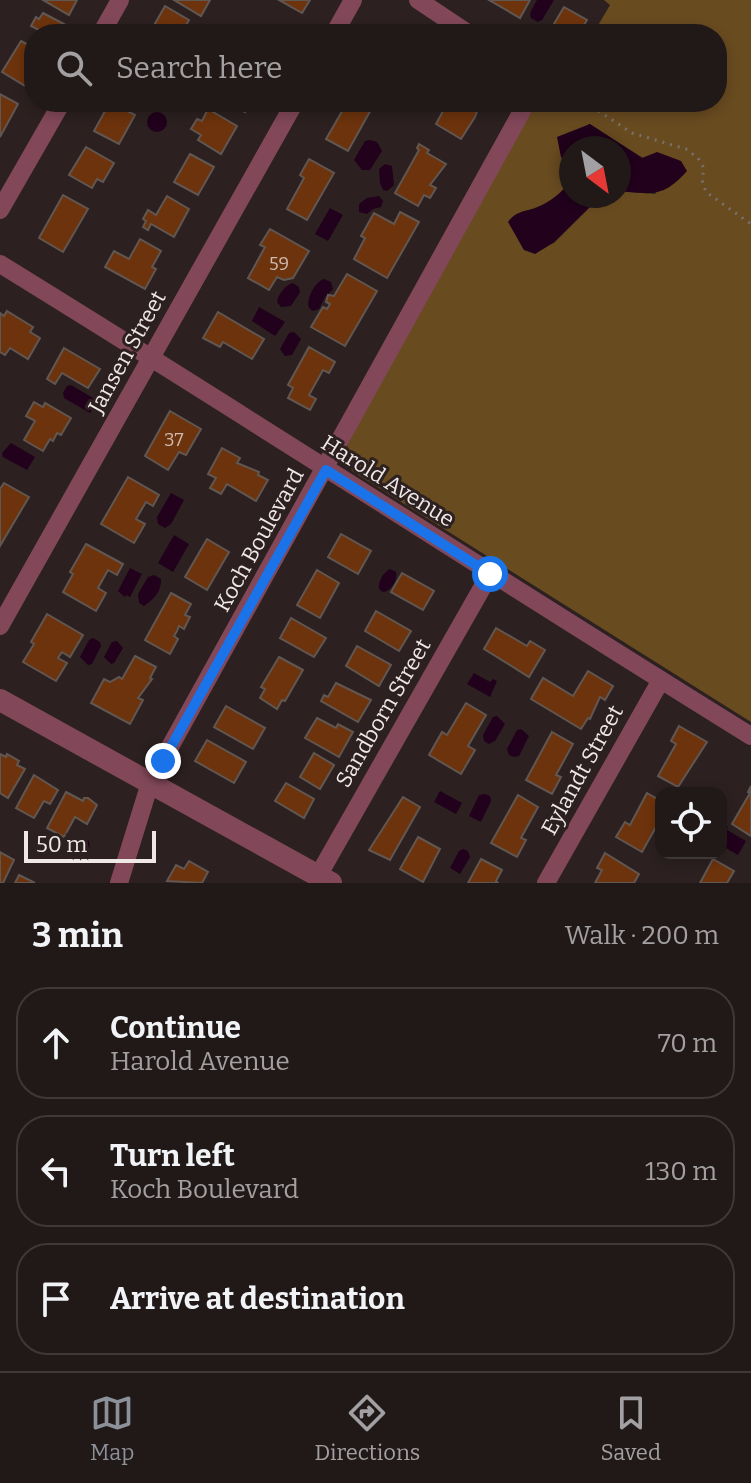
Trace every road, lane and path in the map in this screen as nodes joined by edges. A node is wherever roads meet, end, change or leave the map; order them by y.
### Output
1 (120, 0) edge
2 (353, 0) edge
3 (418, 0) edge
4 (107, 24) edge
5 (340, 24) edge
6 (454, 24) edge
7 (56, 112) edge
8 (289, 112) edge
9 (521, 112) edge
10 (600, 112) edge
11 (0, 210) edge
12 (751, 224) edge
13 (0, 264) edge
14 (151, 357) junction
15 (326, 470) junction
16 (490, 574) junction
17 (0, 626) edge
18 (661, 680) junction
19 (0, 700) edge
20 (751, 736) edge
21 (150, 783) junction
22 (324, 879) edge
23 (119, 883) edge
24 (546, 883) edge

1 - 4 street
2 - 5 street
3 - 6 street
7 - 11 street
8 - 14 street, Jansen Street
9 - 15 street, Koch Boulevard
10 - 12 path
13 - 14 street, Harold Avenue
14 - 15 street, Harold Avenue
14 - 17 street, Jansen Street
15 - 16 street, Harold Avenue
15 - 21 street, Koch Boulevard
16 - 18 street, Harold Avenue
16 - 22 street, Sandborn Street
18 - 20 street, Harold Avenue
18 - 24 street, Eylandt Street
19 - 21 street
21 - 22 street
21 - 23 street, Koch Boulevard

